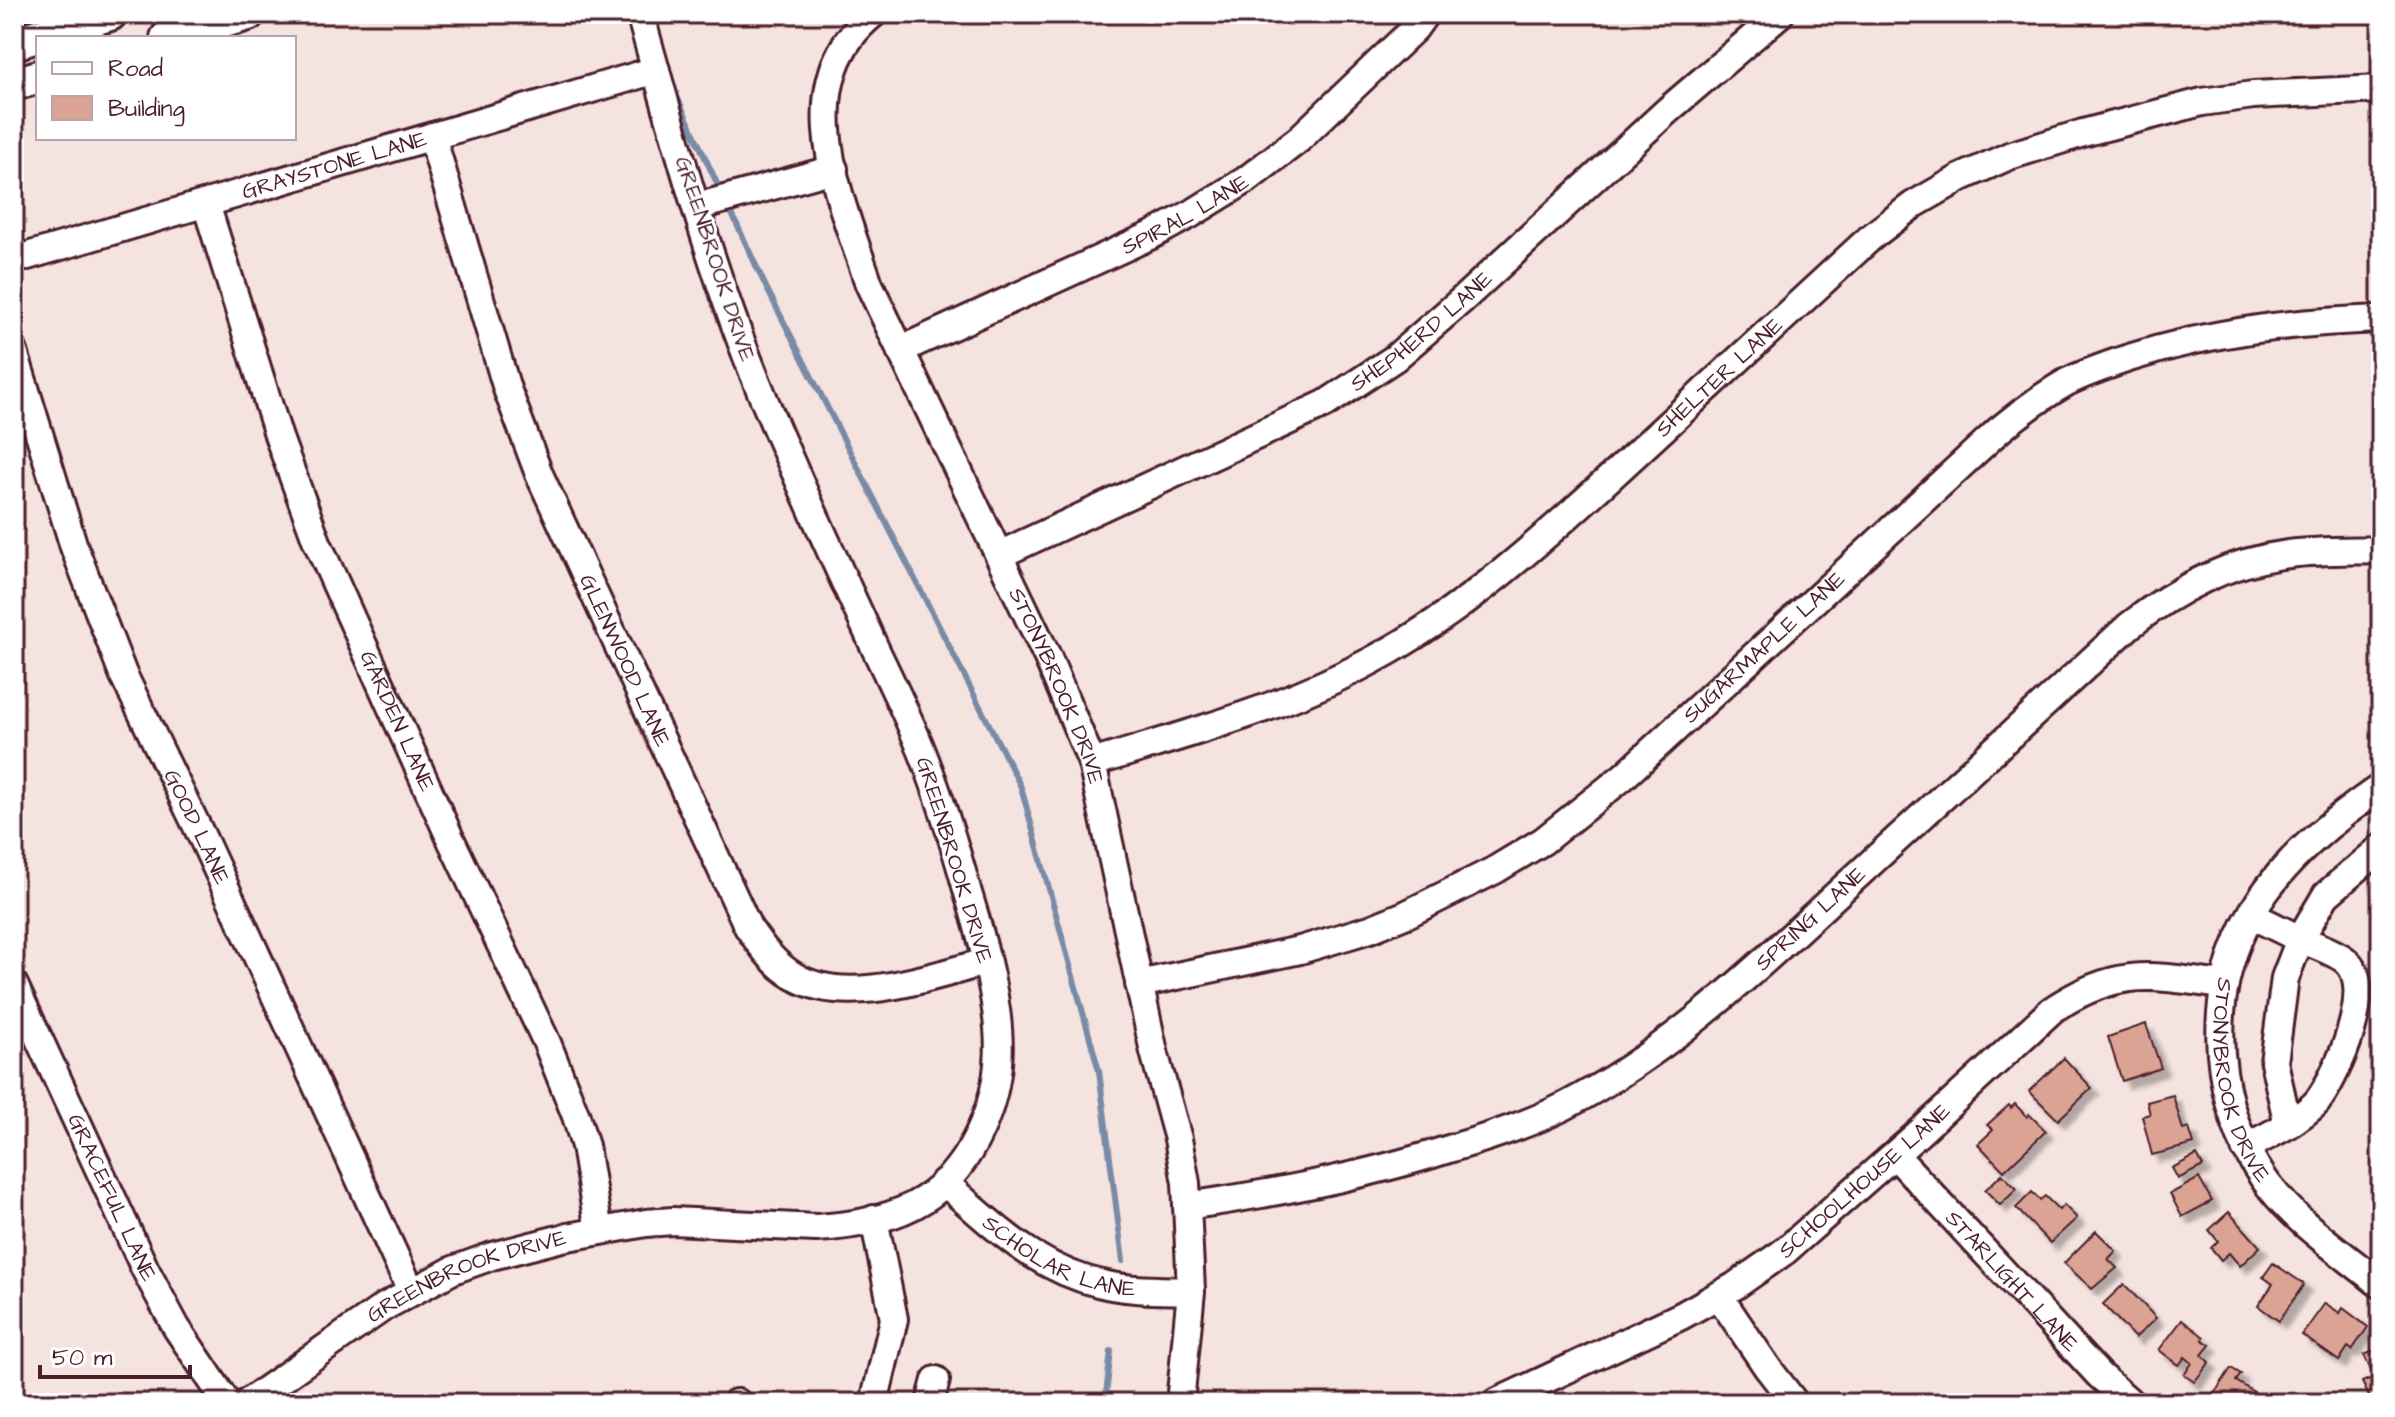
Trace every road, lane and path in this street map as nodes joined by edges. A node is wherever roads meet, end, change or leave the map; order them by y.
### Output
1 (110, 14) edge
2 (248, 14) edge
3 (640, 14) edge
4 (873, 14) edge
5 (1425, 14) edge
6 (1780, 14) edge
7 (36, 36) edge
8 (37, 36) edge
9 (174, 36) edge
10 (14, 43) edge
11 (656, 70) junction
12 (36, 78) edge
13 (14, 84) edge
14 (2381, 89) edge
15 (432, 136) junction
16 (834, 169) junction
17 (206, 204) junction
18 (696, 207) junction
19 (14, 260) edge
20 (2381, 319) edge
21 (900, 350) junction
22 (14, 352) edge
23 (2381, 550) edge
24 (999, 555) junction
25 (1092, 763) junction
26 (2381, 787) edge
27 (2381, 848) edge
28 (2251, 915) junction
29 (2300, 939) junction
30 (986, 962) junction
31 (1139, 984) junction
32 (14, 985) edge
33 (2223, 985) junction
34 (2288, 1125) junction
35 (2245, 1148) junction
36 (1895, 1155) junction
37 (944, 1182) junction
38 (1187, 1206) junction
39 (874, 1219) junction
40 (599, 1231) junction
41 (2381, 1285) edge
42 (411, 1291) junction
43 (1191, 1291) junction
44 (1719, 1296) junction
45 (1499, 1402) edge
46 (227, 1403) edge
47 (247, 1403) edge
48 (874, 1403) edge
49 (1180, 1403) edge
50 (1795, 1403) edge
51 (2131, 1403) edge

1 - 8 main road
2 - 9 main road
3 - 11 street, GREENBROOK DRIVE
4 - 16 street, STONYBROOK DRIVE
5 - 21 street, SPIRAL LANE
6 - 24 street, SHEPHERD LANE
7 - 10 main road
11 - 15 street, GRAYSTONE LANE
11 - 18 street, GREENBROOK DRIVE
12 - 13 main road
14 - 25 street, SHELTER LANE
15 - 17 street, GRAYSTONE LANE
15 - 30 street, GLENWOOD LANE
16 - 18 street
16 - 21 street, STONYBROOK DRIVE
17 - 19 street, GRAYSTONE LANE
17 - 40 street, GARDEN LANE
18 - 30 street, GREENBROOK DRIVE
20 - 31 street, SUGARMAPLE LANE
21 - 24 street, STONYBROOK DRIVE
22 - 42 street, GOOD LANE
23 - 38 street, SPRING LANE
24 - 25 street, STONYBROOK DRIVE
25 - 31 street, STONYBROOK DRIVE
26 - 28 street, STONYBROOK DRIVE
27 - 29 street
28 - 29 street
28 - 33 street, STONYBROOK DRIVE
29 - 34 street
29 - 34 street
30 - 37 street, GREENBROOK DRIVE
31 - 38 street, STONYBROOK DRIVE
32 - 46 street, GRACEFUL LANE
33 - 35 street, STONYBROOK DRIVE
33 - 36 street, SCHOOLHOUSE LANE
34 - 35 street
35 - 41 street, STONYBROOK DRIVE
36 - 44 street, SCHOOLHOUSE LANE
36 - 51 street, STARLIGHT LANE
37 - 39 street, GREENBROOK DRIVE
37 - 43 street, SCHOLAR LANE
38 - 43 street, STONYBROOK DRIVE
39 - 40 street, GREENBROOK DRIVE
39 - 48 street
40 - 42 street, GREENBROOK DRIVE
42 - 47 street, GREENBROOK DRIVE
43 - 49 street, STONYBROOK DRIVE
44 - 45 street, SCHOOLHOUSE LANE
44 - 50 street

